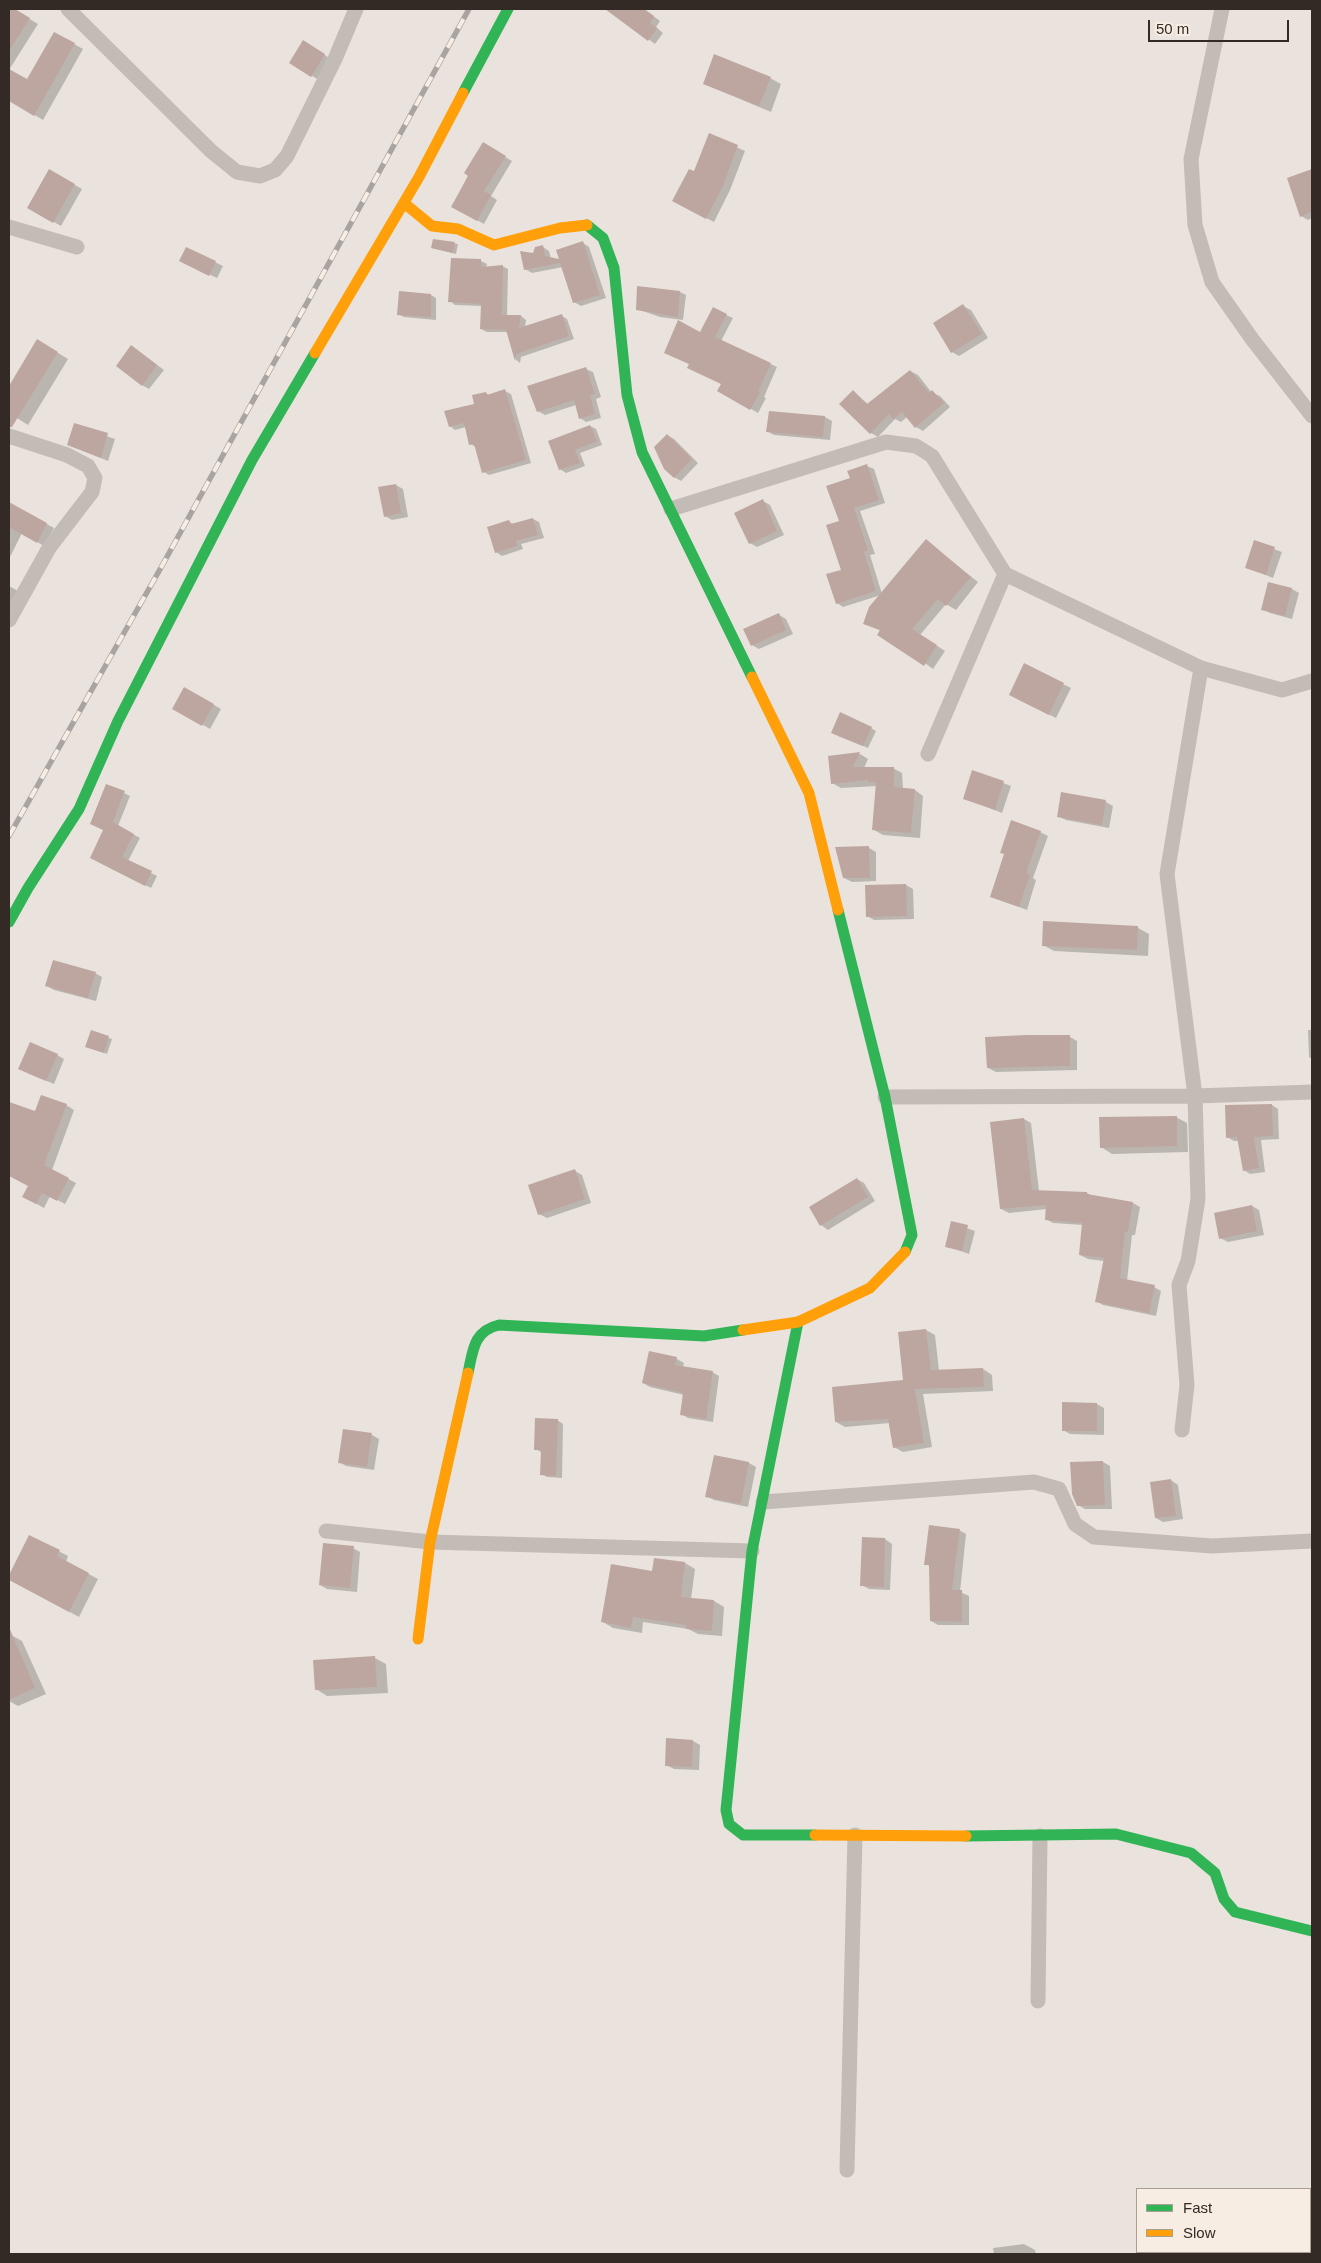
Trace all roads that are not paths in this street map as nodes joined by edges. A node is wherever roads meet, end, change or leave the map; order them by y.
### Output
1 (68, 9) edge
2 (356, 9) edge
3 (508, 9) edge
4 (1222, 9) edge
5 (404, 203) junction
6 (9, 227) edge
7 (77, 246) dead end
8 (1312, 416) edge
9 (9, 436) edge
10 (671, 509) junction
11 (1005, 574) junction
12 (9, 620) edge
13 (1201, 668) junction
14 (1312, 681) edge
15 (928, 754) dead end
16 (9, 922) edge
17 (1312, 1092) edge
18 (1195, 1096) junction
19 (885, 1097) junction
20 (798, 1322) junction
21 (1182, 1430) dead end
22 (762, 1502) junction
23 (326, 1531) dead end
24 (1312, 1541) edge
25 (430, 1542) junction
26 (752, 1551) junction
27 (418, 1639) dead end
28 (855, 1834) junction
29 (1040, 1836) junction
30 (1312, 1931) edge
31 (1038, 2001) dead end
32 (847, 2170) dead end

1 - 2 street
3 - 5 street
4 - 8 street
5 - 10 street
5 - 16 street
6 - 7 street
9 - 12 street
10 - 11 street
10 - 19 street
11 - 13 street
11 - 15 street
13 - 14 street
13 - 18 street
17 - 18 street
18 - 19 street
18 - 21 street
19 - 20 street
20 - 22 street
20 - 25 street
22 - 24 street
22 - 26 street
23 - 25 street
25 - 26 street
25 - 27 street
26 - 28 street
28 - 29 street
28 - 32 street
29 - 30 street
29 - 31 street

